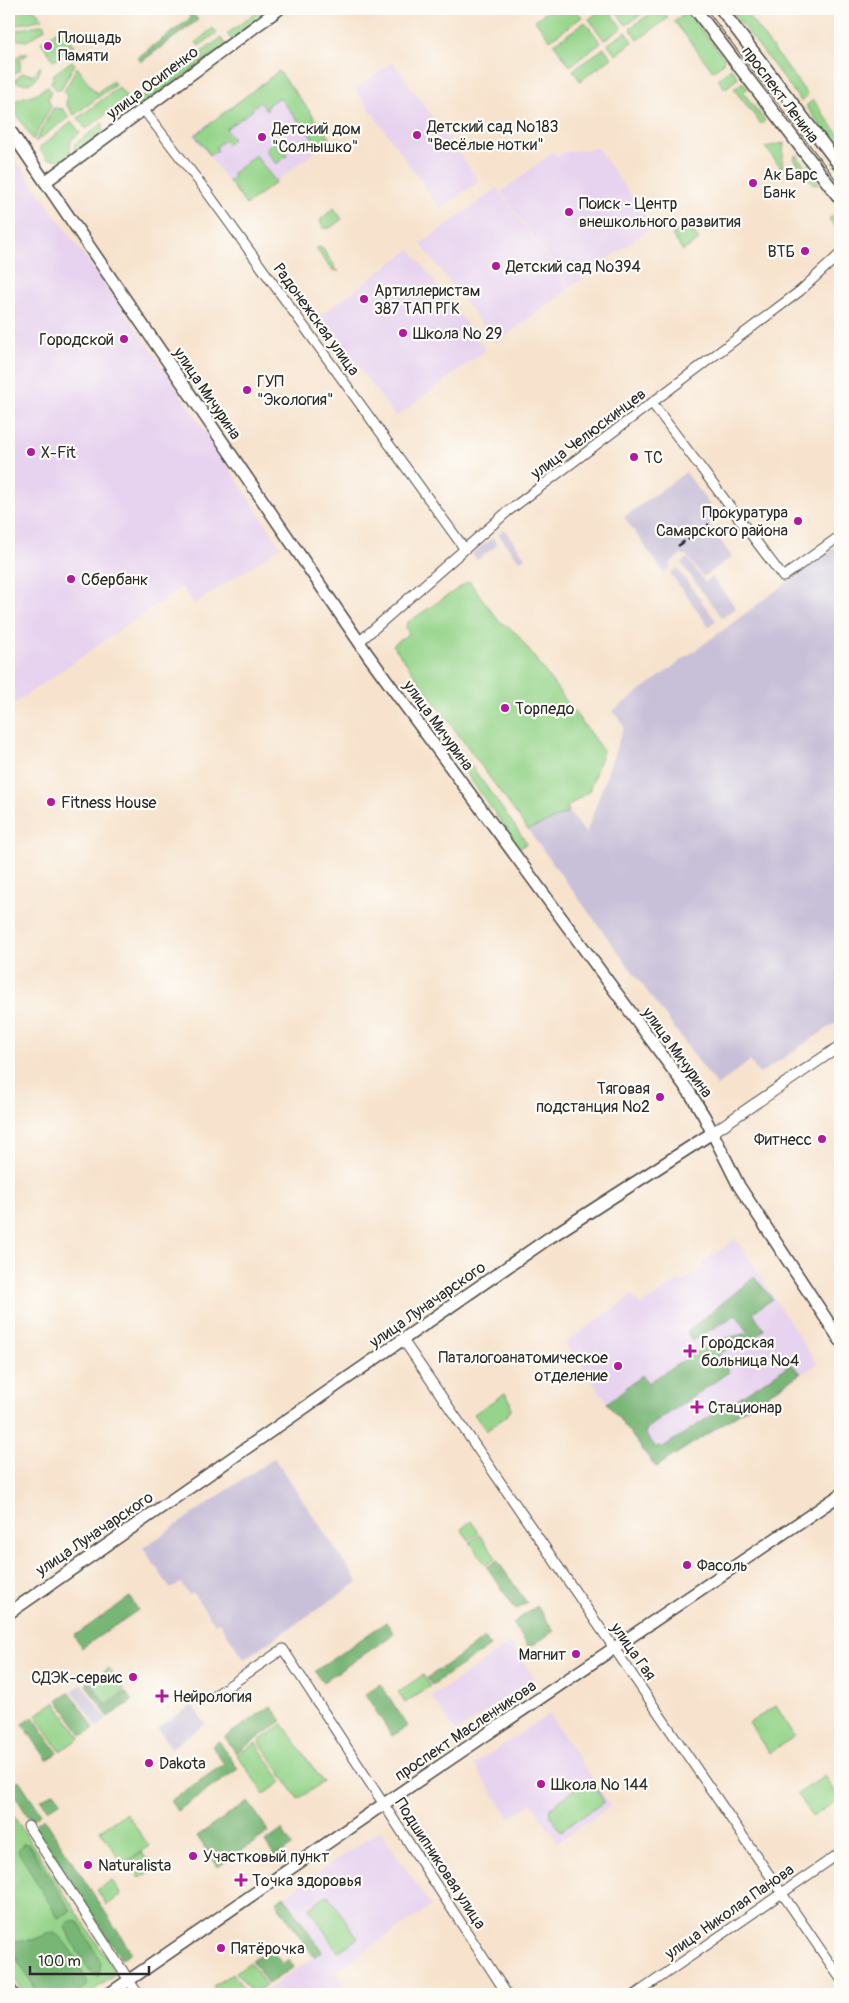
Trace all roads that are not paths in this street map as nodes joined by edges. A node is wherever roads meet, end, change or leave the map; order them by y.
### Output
1 (279, 9) edge
2 (695, 9) edge
3 (721, 9) edge
4 (144, 109) junction
5 (9, 129) edge
6 (840, 166) edge
7 (45, 182) junction
8 (840, 199) edge
9 (840, 254) edge
10 (652, 403) junction
11 (840, 536) edge
12 (464, 548) junction
13 (359, 642) junction
14 (840, 1046) edge
15 (712, 1133) junction
16 (403, 1340) junction
17 (840, 1340) edge
18 (840, 1495) edge
19 (14, 1606) edge
20 (9, 1613) edge
21 (614, 1648) junction
22 (214, 1696) dead end
23 (384, 1804) junction
24 (28, 1826) dead end
25 (840, 1853) edge
26 (782, 1893) junction
27 (840, 1978) edge
28 (130, 1981) junction
29 (9, 1989) edge
30 (12, 1994) edge
31 (109, 1994) edge
32 (138, 1994) edge
33 (507, 1994) edge
34 (636, 1994) edge

1 - 4 main road, улица Осипенко
2 - 8 main road, проспект Ленина
3 - 6 main road, проспект Ленина
4 - 7 main road, улица Осипенко
4 - 12 street, Радонежская улица
5 - 7 main road, улица Мичурина
7 - 13 main road, улица Мичурина
9 - 10 street, улица Челюскинцев
10 - 11 street
10 - 12 street, улица Челюскинцев
12 - 13 street, улица Челюскинцев
13 - 15 main road, улица Мичурина
14 - 15 street, улица Луначарского
15 - 16 main road, улица Луначарского
15 - 17 main road, улица Мичурина
16 - 19 main road, улица Луначарского
16 - 21 street, улица Гая
18 - 21 main road, проспект Масленникова
19 - 20 main road, улица Луначарского
21 - 23 main road, проспект Масленникова
21 - 26 street, улица Гая
22 - 23 street, Подшипниковая улица
23 - 28 main road, проспект Масленникова
23 - 33 street, Подшипниковая улица
24 - 28 street
25 - 26 street, улица Николая Панова
26 - 27 street, улица Гая
26 - 34 street, улица Николая Панова
28 - 31 main road, проспект Масленникова
28 - 32 street
29 - 30 main road

